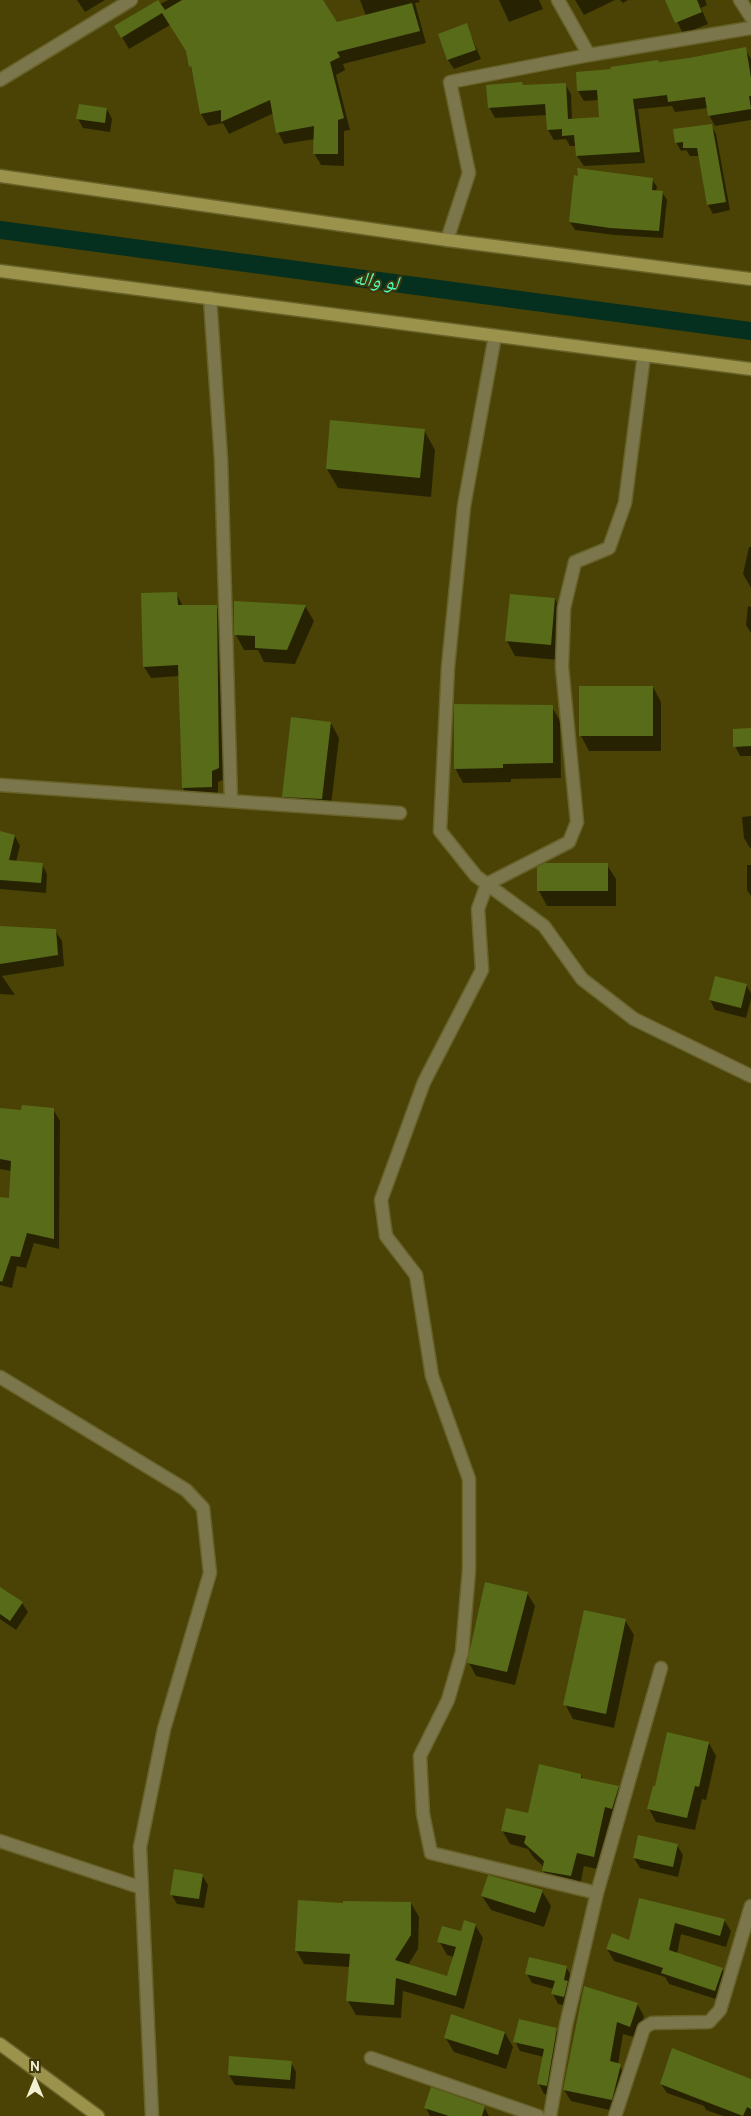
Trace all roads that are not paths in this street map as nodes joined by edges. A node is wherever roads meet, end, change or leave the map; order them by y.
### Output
1 (131, 0) edge
2 (558, 0) edge
3 (740, 0) edge
4 (751, 17) edge
5 (751, 28) edge
6 (589, 55) junction
7 (0, 80) edge
8 (0, 176) edge
9 (446, 240) junction
10 (0, 271) edge
11 (751, 279) edge
12 (210, 298) junction
13 (495, 336) junction
14 (644, 355) junction
15 (751, 369) edge
16 (0, 785) edge
17 (231, 801) junction
18 (400, 813) dead end
19 (488, 884) junction
20 (751, 1076) edge
21 (0, 1377) edge
22 (661, 1668) dead end
23 (0, 1841) edge
24 (142, 1888) junction
25 (597, 1893) junction
26 (751, 1906) edge
27 (0, 2044) edge
28 (371, 2058) dead end
29 (98, 2116) edge
30 (152, 2116) edge
31 (538, 2116) edge
32 (550, 2116) edge
33 (615, 2116) edge

1 - 7 street
2 - 6 street
3 - 4 street
5 - 6 street
6 - 9 street
8 - 9 street
9 - 11 street
10 - 12 street
12 - 13 street
12 - 17 street
13 - 14 street
13 - 19 street
14 - 15 street
14 - 19 street
16 - 17 street
17 - 18 street
19 - 20 street
19 - 25 street
21 - 24 street
22 - 25 street
23 - 24 street
24 - 30 street
25 - 32 street
26 - 33 street
27 - 29 street
28 - 31 street

